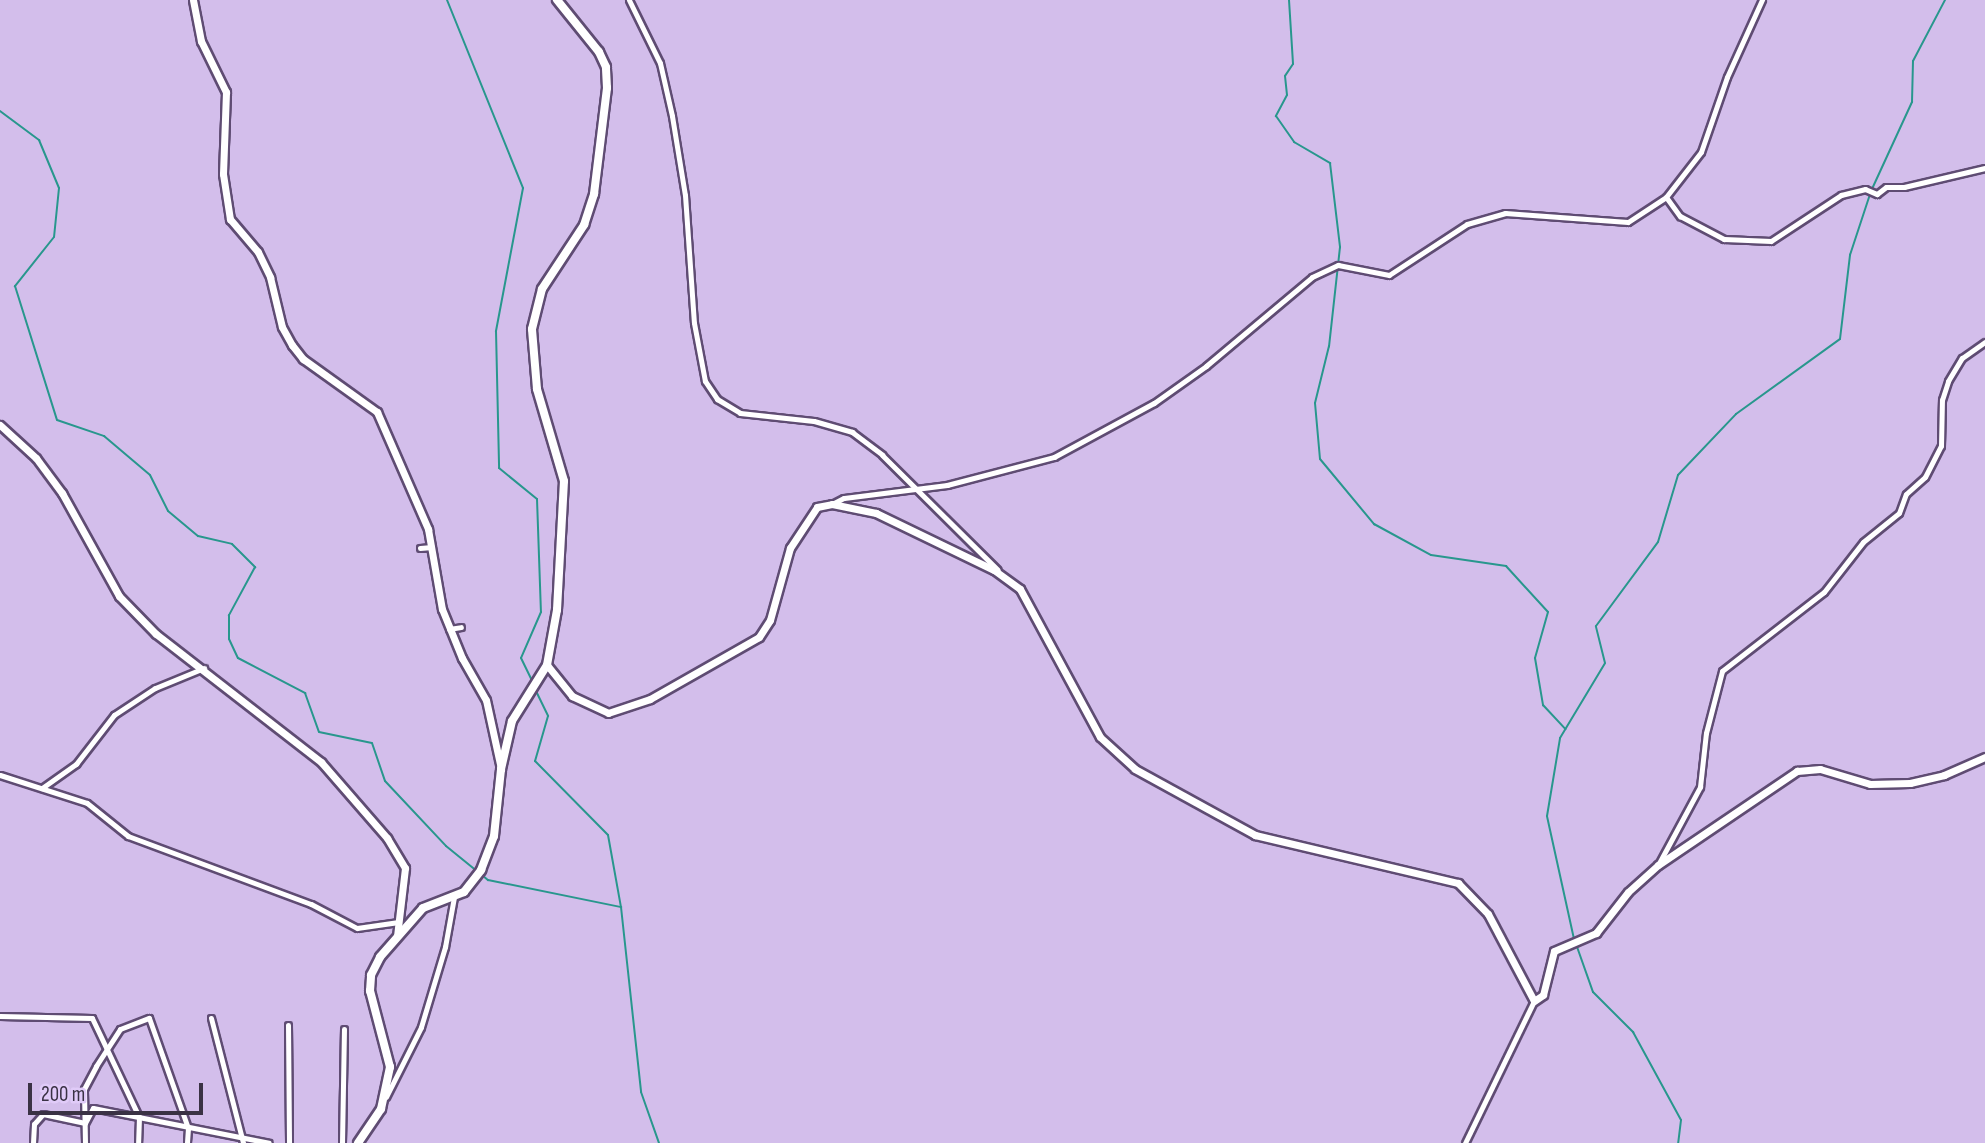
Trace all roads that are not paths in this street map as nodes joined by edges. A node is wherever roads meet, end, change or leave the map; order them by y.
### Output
1 (193, 0) edge
2 (557, 0) edge
3 (629, 0) edge
4 (1762, 0) edge
5 (1985, 168) edge
6 (1667, 197) junction
7 (1985, 342) edge
8 (0, 425) edge
9 (4, 435) edge
10 (913, 489) junction
11 (832, 504) junction
12 (432, 547) junction
13 (420, 548) dead end
14 (1008, 578) junction
15 (461, 627) dead end
16 (449, 629) junction
17 (547, 666) junction
18 (204, 668) junction
19 (1985, 757) edge
20 (501, 769) junction
21 (0, 775) edge
22 (42, 788) junction
23 (1658, 865) junction
24 (454, 894) junction
25 (400, 922) junction
26 (397, 936) junction
27 (1534, 1001) junction
28 (0, 1016) edge
29 (211, 1018) dead end
30 (288, 1025) dead end
31 (344, 1029) dead end
32 (106, 1048) junction
33 (385, 1098) junction
34 (139, 1117) junction
35 (85, 1123) junction
36 (188, 1128) junction
37 (243, 1141) edge
38 (33, 1143) edge
39 (85, 1143) edge
40 (138, 1143) edge
41 (187, 1143) edge
42 (269, 1143) edge
43 (289, 1143) edge
44 (342, 1143) edge
45 (358, 1143) edge
46 (1465, 1143) edge

1 - 12 street
2 - 17 main road
3 - 10 street
4 - 6 street
5 - 6 street
6 - 10 street
7 - 23 street
8 - 9 street
9 - 18 street
10 - 11 street
10 - 14 street
11 - 14 street
11 - 17 street
12 - 13 street
12 - 16 street
14 - 27 street
15 - 16 street
16 - 20 street
17 - 20 main road
18 - 22 street
18 - 25 street
19 - 23 street
20 - 24 main road
21 - 22 street
22 - 25 street
23 - 27 street
24 - 26 main road
24 - 33 street
25 - 26 street
26 - 33 main road
27 - 46 street
28 - 32 street
29 - 37 street
30 - 43 street
31 - 44 street
32 - 34 street
32 - 35 street
32 - 36 street
33 - 45 main road
34 - 35 street
34 - 36 street
34 - 40 street
35 - 38 street
35 - 39 street
36 - 37 street
36 - 41 street
37 - 42 street

